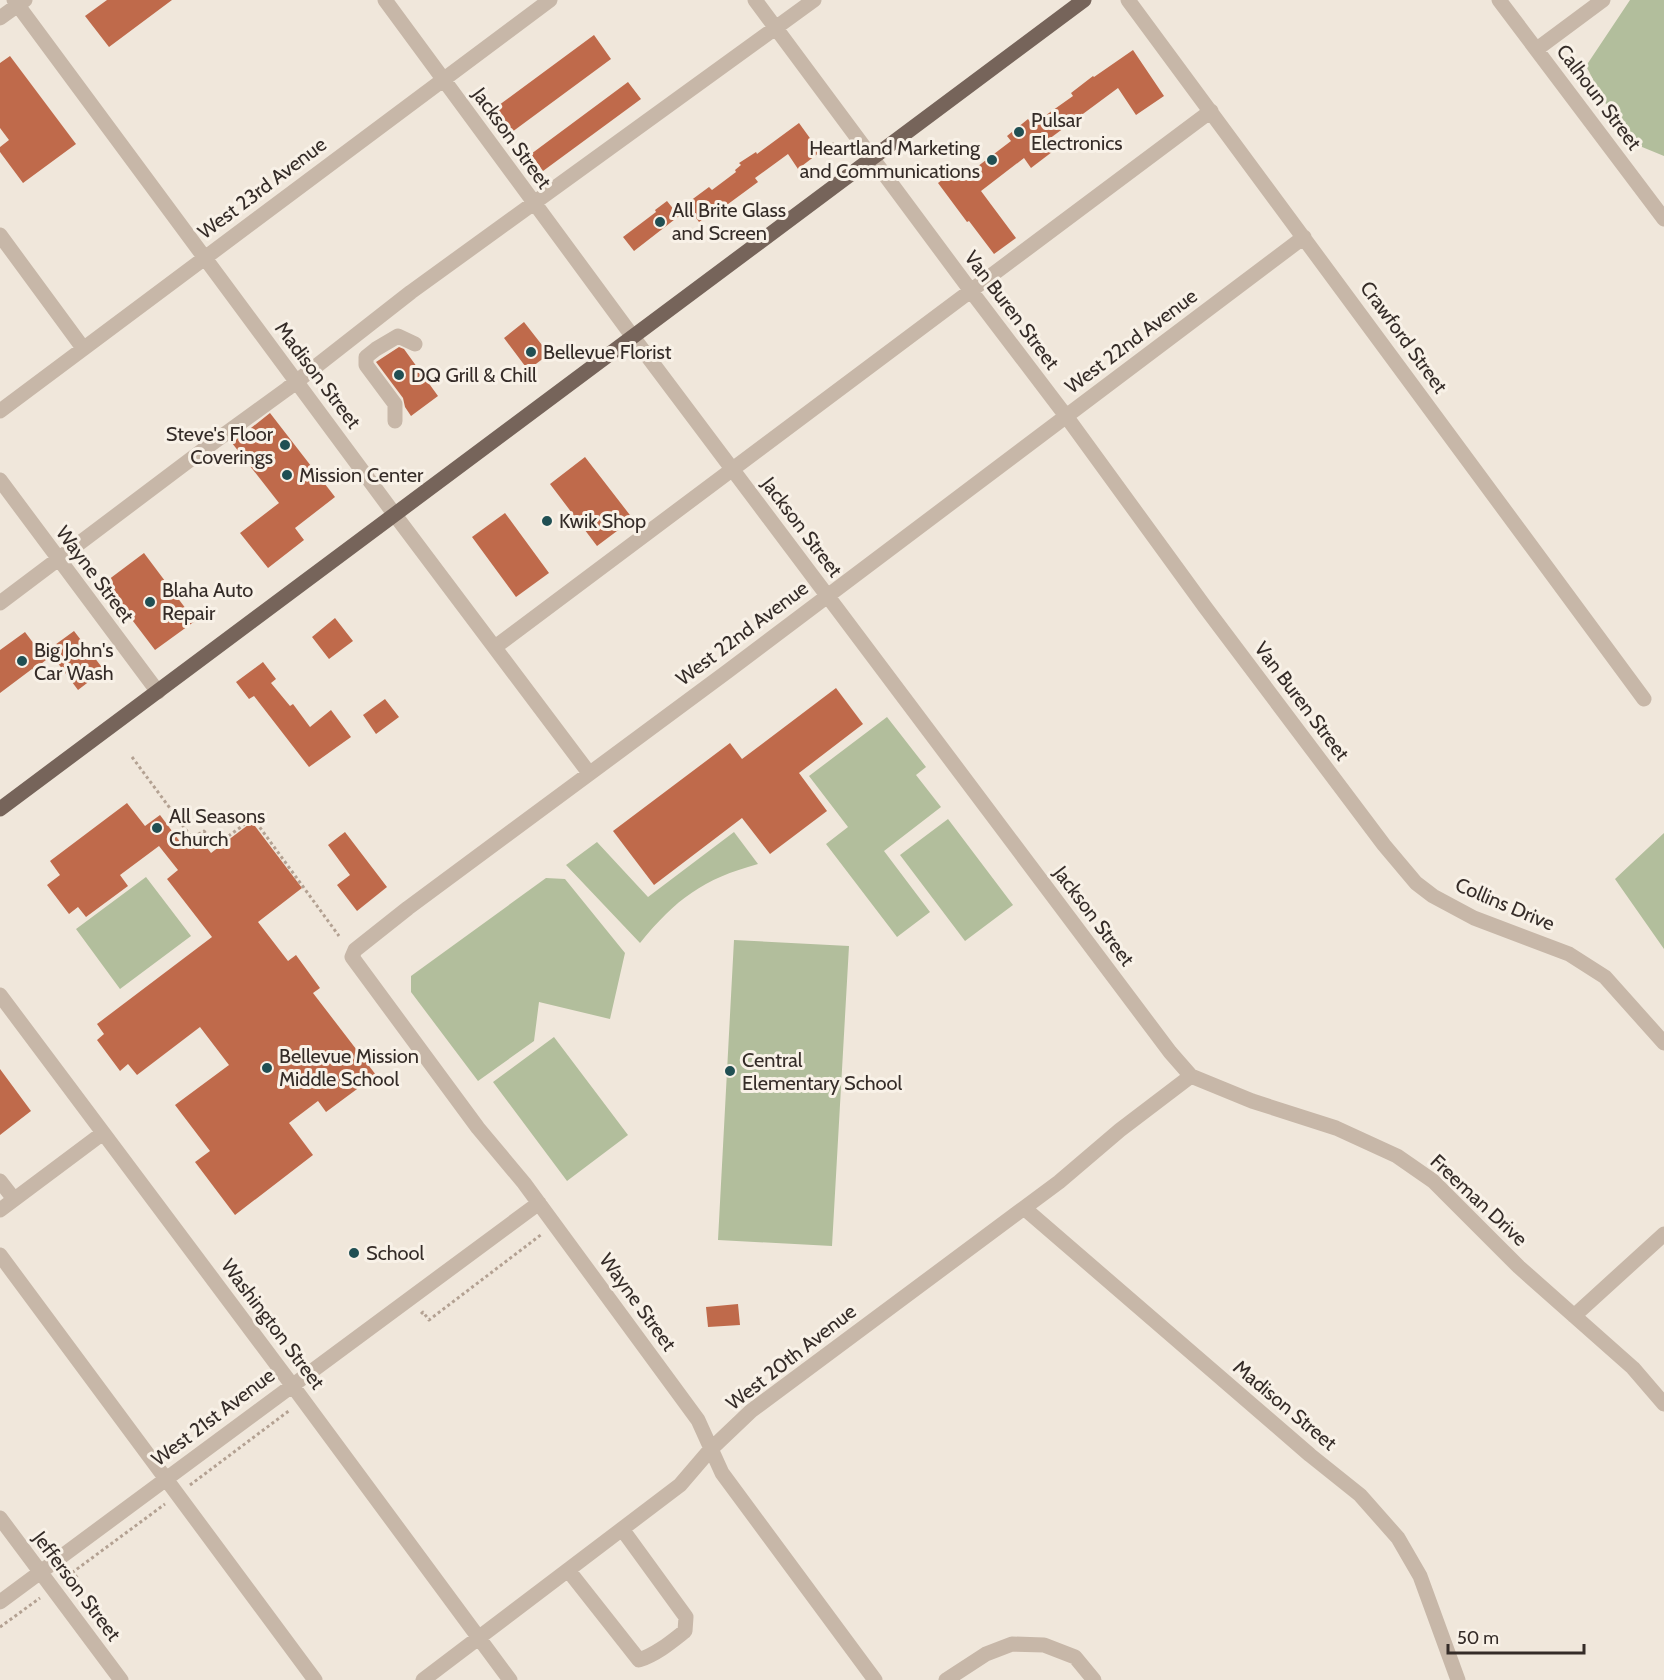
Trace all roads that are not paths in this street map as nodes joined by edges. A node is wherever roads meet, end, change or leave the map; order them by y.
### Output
1 (385, 0) edge
2 (550, 0) edge
3 (755, 0) edge
4 (814, 0) edge
5 (1084, 0) edge
6 (1128, 0) edge
7 (1499, 0) edge
8 (1603, 0) edge
9 (19, 2) edge
10 (0, 18) edge
11 (776, 28) junction
12 (1537, 50) junction
13 (443, 80) junction
14 (1211, 111) junction
15 (873, 159) junction
16 (535, 204) junction
17 (1664, 219) edge
18 (0, 235) edge
19 (1304, 237) junction
20 (204, 257) junction
21 (971, 291) junction
22 (633, 338) junction
23 (414, 344) dead end
24 (83, 348) junction
25 (296, 381) junction
26 (0, 411) edge
27 (1066, 416) junction
28 (395, 421) dead end
29 (732, 469) junction
30 (0, 480) edge
31 (395, 515) junction
32 (58, 560) junction
33 (828, 595) junction
34 (0, 603) edge
35 (495, 647) junction
36 (158, 692) junction
37 (1644, 699) dead end
38 (589, 773) junction
39 (1343, 790) joint
40 (0, 809) edge
41 (352, 957) joint
42 (0, 995) edge
43 (6, 1016) edge
44 (1664, 1043) edge
45 (1191, 1076) junction
46 (103, 1133) junction
47 (0, 1181) edge
48 (14, 1199) junction
49 (539, 1203) junction
50 (1024, 1208) junction
51 (0, 1210) edge
52 (1664, 1234) edge
53 (0, 1255) edge
54 (1574, 1316) junction
55 (292, 1385) junction
56 (1664, 1404) edge
57 (710, 1450) junction
58 (166, 1478) junction
59 (0, 1518) edge
60 (622, 1529) junction
61 (568, 1569) junction
62 (40, 1572) junction
63 (0, 1602) edge
64 (478, 1637) junction
65 (121, 1680) edge
66 (315, 1680) edge
67 (423, 1680) edge
68 (510, 1680) edge
69 (875, 1680) edge
70 (946, 1680) edge
71 (1094, 1680) edge
72 (1458, 1680) edge

1 - 13 street, Jackson Street
2 - 13 street, West 23rd Avenue
3 - 11 street, Van Buren Street
4 - 11 street
5 - 15 main road
6 - 14 street, Crawford Street
7 - 12 street, Calhoun Street
8 - 12 street
9 - 10 street
9 - 20 street, Madison Street
11 - 15 street, Van Buren Street
11 - 16 street
12 - 17 street, Calhoun Street
13 - 16 street, Jackson Street
13 - 20 street, West 23rd Avenue
14 - 19 street, Crawford Street
14 - 21 street
15 - 21 street, Van Buren Street
15 - 22 main road
16 - 22 street, Jackson Street
16 - 25 street
18 - 24 street
19 - 27 street, West 22nd Avenue
19 - 37 street, Crawford Street
20 - 24 street, West 23rd Avenue
20 - 25 street, Madison Street
21 - 27 street, Van Buren Street
21 - 29 street
22 - 29 street, Jackson Street
22 - 31 main road
23 - 28 street
24 - 26 street, West 23rd Avenue
25 - 31 street, Madison Street
25 - 32 street
27 - 33 street, West 22nd Avenue
27 - 39 street, Van Buren Street
29 - 33 street, Jackson Street
29 - 35 street
30 - 32 street, Wayne Street
31 - 35 street, Madison Street
31 - 36 main road
32 - 34 street
32 - 36 street, Wayne Street
33 - 38 street, West 22nd Avenue
33 - 45 street, Jackson Street
35 - 38 street, Madison Street
36 - 40 main road
38 - 41 street, West 22nd Avenue
39 - 44 street, Collins Drive
41 - 49 street, Wayne Street
42 - 43 street, Washington Street
43 - 46 street, Washington Street
45 - 50 street, West 20th Avenue
45 - 54 street, Freeman Drive
46 - 48 street
46 - 55 street, Washington Street
47 - 48 street
48 - 51 street
49 - 55 street, West 21st Avenue
49 - 57 street, Wayne Street
50 - 57 street, West 20th Avenue
50 - 72 street, Madison Street
52 - 54 street
53 - 58 street
54 - 56 street, Freeman Drive
55 - 58 street, West 21st Avenue
55 - 64 street, Washington Street
57 - 60 street, West 20th Avenue
57 - 69 street, Wayne Street
58 - 62 street, West 21st Avenue
58 - 66 street
59 - 62 street, Jefferson Street
60 - 61 street, West 20th Avenue
60 - 61 street
61 - 64 street, West 20th Avenue
62 - 63 street, West 21st Avenue
62 - 65 street, Jefferson Street
64 - 67 street, West 20th Avenue
64 - 68 street, Washington Street
70 - 71 street

